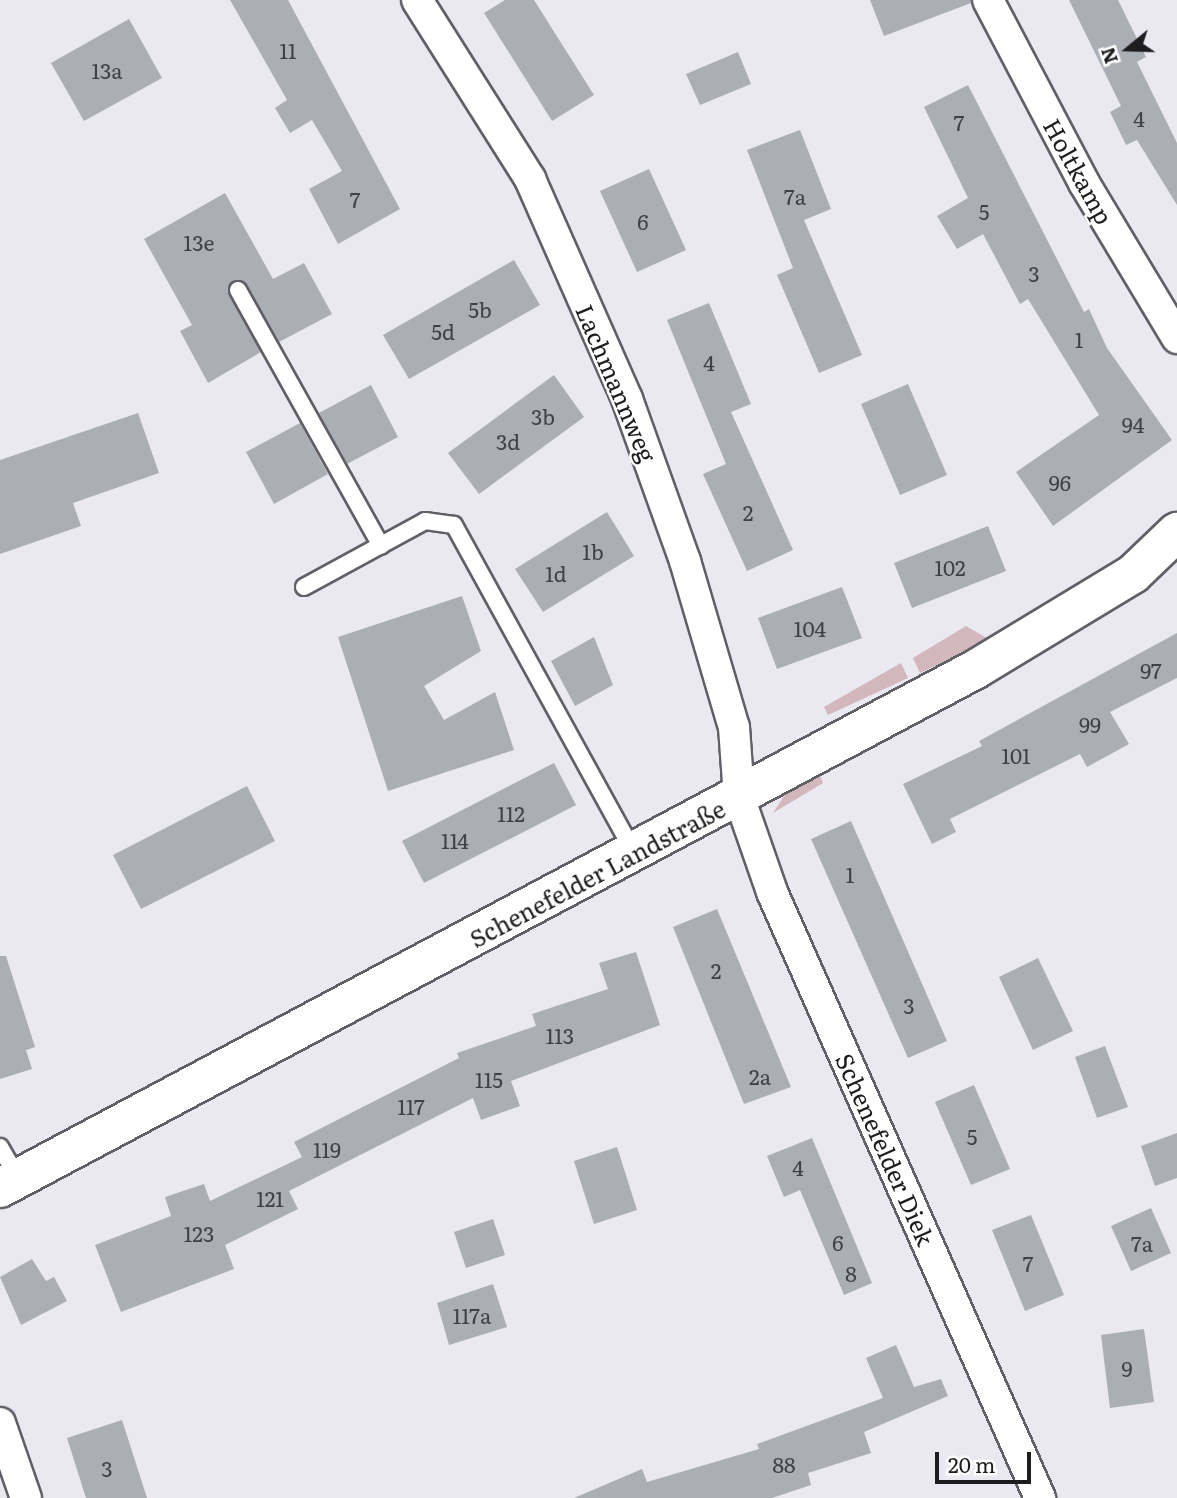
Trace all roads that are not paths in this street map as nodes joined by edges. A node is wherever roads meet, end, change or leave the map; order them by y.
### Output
1 (417, 0) edge
2 (988, 0) edge
3 (239, 289) dead end
4 (1177, 338) edge
5 (1177, 533) edge
6 (381, 546) junction
7 (304, 587) dead end
8 (739, 797) junction
9 (633, 851) junction
10 (6, 1171) edge
11 (0, 1423) edge
12 (26, 1498) edge
13 (1040, 1498) edge

1 - 8 street, Lachmannweg
2 - 4 street, Holtkamp
3 - 6 lane
5 - 8 street, Schenefelder Landstraße
6 - 7 lane
6 - 9 lane
8 - 9 street, Schenefelder Landstraße
8 - 13 street, Schenefelder Diek
9 - 10 street, Schenefelder Landstraße
11 - 12 street

